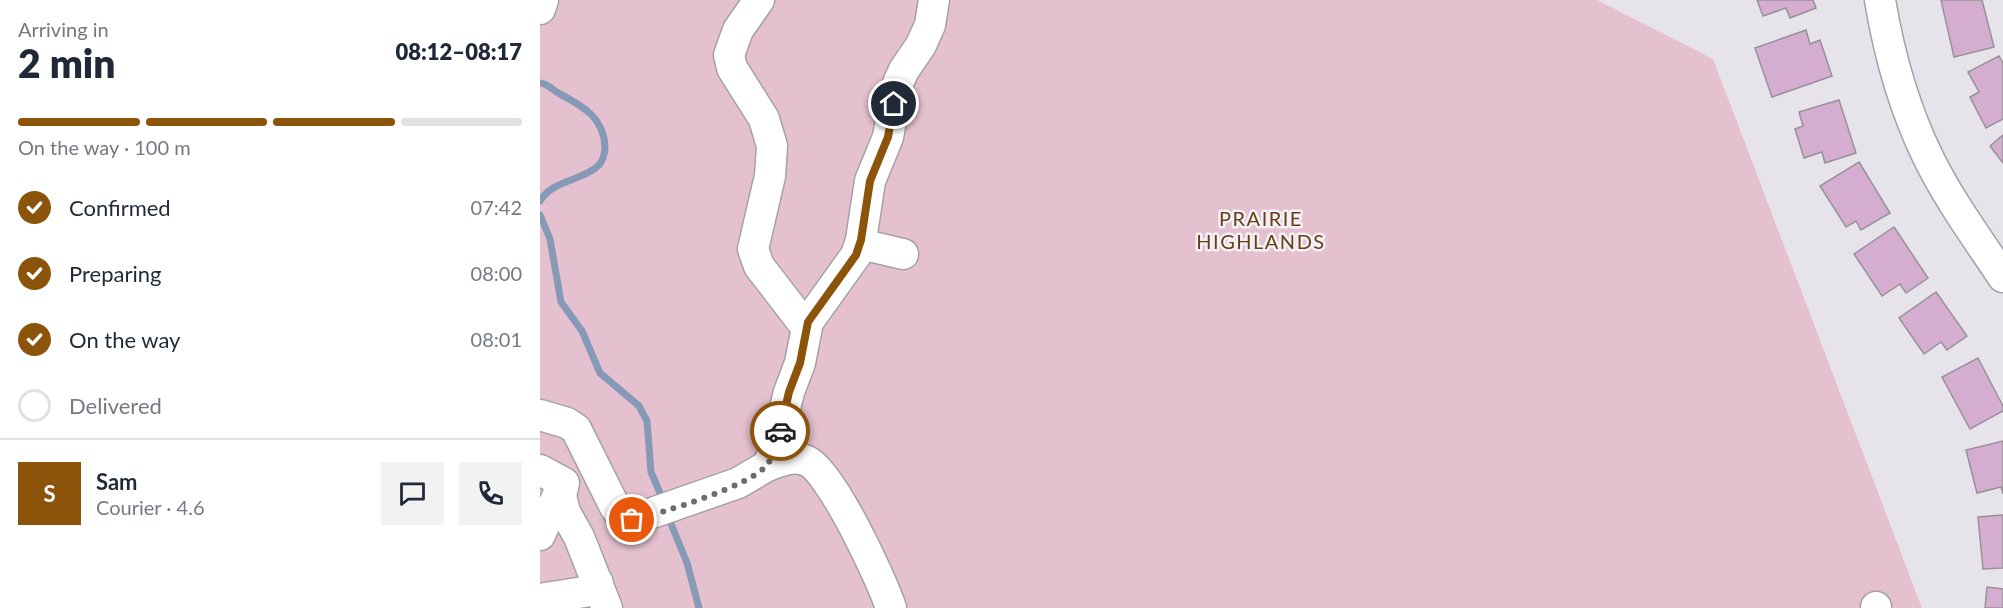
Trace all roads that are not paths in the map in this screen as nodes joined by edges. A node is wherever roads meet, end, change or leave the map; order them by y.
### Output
1 (543, 0) edge
2 (759, 0) edge
3 (934, 0) edge
4 (1880, 0) edge
5 (540, 9) edge
6 (860, 244) junction
7 (903, 254) dead end
8 (2003, 277) edge
9 (806, 327) junction
10 (540, 415) edge
11 (784, 417) junction
12 (809, 461) junction
13 (767, 466) junction
14 (595, 469) junction
15 (552, 477) edge
16 (540, 535) edge
17 (602, 596) edge
18 (540, 599) edge
19 (891, 608) edge

1 - 5 street
2 - 9 street
3 - 6 street
4 - 8 street
6 - 7 street
6 - 9 street
9 - 11 street
10 - 14 street
11 - 12 street
11 - 13 street
12 - 13 street
12 - 19 street
13 - 14 street
14 - 15 street
15 - 16 street
15 - 17 street
17 - 18 street

